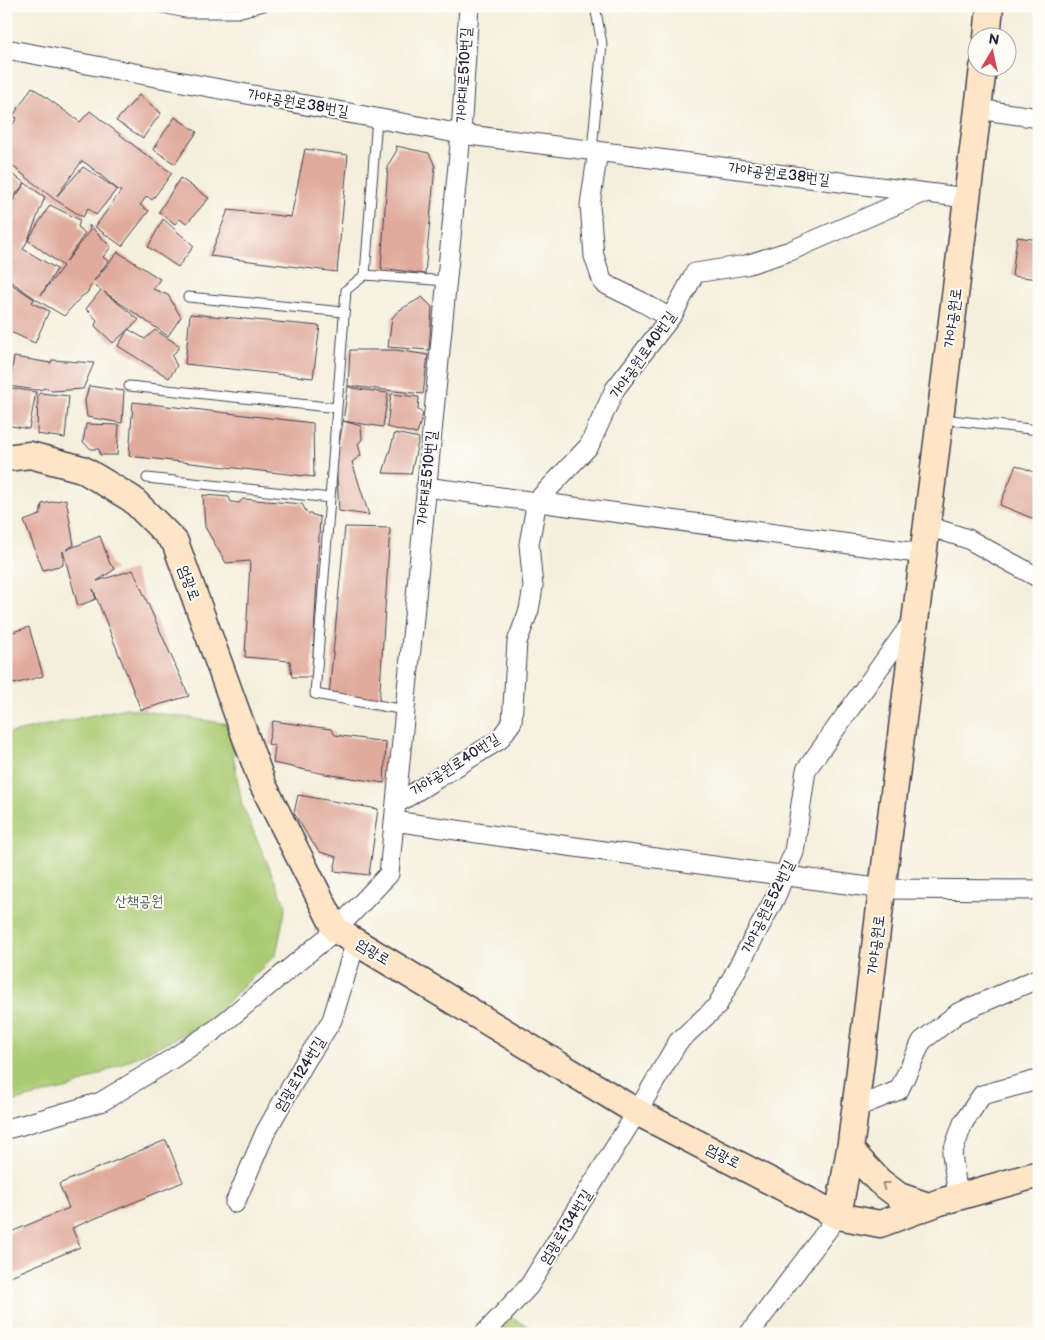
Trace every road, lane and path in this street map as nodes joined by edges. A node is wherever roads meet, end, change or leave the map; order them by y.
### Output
1 (154, 6) edge
2 (264, 6) edge
3 (469, 6) edge
4 (596, 6) edge
5 (990, 6) edge
6 (988, 28) edge
7 (6, 49) edge
8 (982, 78) edge
9 (978, 109) junction
10 (377, 118) junction
11 (1039, 118) edge
12 (461, 134) junction
13 (595, 151) junction
14 (924, 193) junction
15 (967, 198) junction
16 (365, 275) junction
17 (447, 281) junction
18 (188, 297) dead end
19 (344, 312) junction
20 (670, 318) junction
21 (129, 386) dead end
22 (337, 408) junction
23 (940, 419) junction
24 (1039, 430) edge
25 (6, 458) edge
26 (147, 478) dead end
27 (426, 487) junction
28 (330, 498) junction
29 (537, 501) junction
30 (928, 526) junction
31 (924, 554) junction
32 (1039, 578) edge
33 (917, 615) junction
34 (405, 710) junction
35 (395, 812) junction
36 (785, 875) junction
37 (883, 888) junction
38 (1038, 893) edge
39 (346, 936) junction
40 (1039, 978) edge
41 (1039, 1081) edge
42 (855, 1108) junction
43 (638, 1112) junction
44 (6, 1129) edge
45 (850, 1150) junction
46 (1039, 1174) edge
47 (958, 1197) junction
48 (235, 1203) dead end
49 (928, 1206) junction
50 (838, 1216) junction
51 (484, 1334) edge
52 (749, 1334) edge

1 - 2 lane
3 - 12 street, 가야대로510번길
4 - 13 lane
5 - 6 main road
7 - 10 street, 가야공원로38번길
8 - 9 main road, 가야공원로
9 - 11 street
9 - 15 main road, 가야공원로
10 - 12 street, 가야공원로38번길
10 - 16 lane
12 - 13 street, 가야공원로38번길
12 - 17 street, 가야대로510번길
13 - 14 street, 가야공원로38번길
13 - 20 street
14 - 15 street, 가야공원로38번길
14 - 20 street, 가야공원로40번길
15 - 23 main road, 가야공원로
16 - 17 lane
16 - 19 lane
17 - 27 street, 가야대로510번길
18 - 19 lane
19 - 22 lane
20 - 29 street, 가야공원로40번길
21 - 22 lane
22 - 28 lane
23 - 24 lane
23 - 30 main road, 가야공원로
25 - 39 main road, 엄광로
26 - 28 lane
27 - 29 street
27 - 34 street, 가야대로510번길
28 - 34 lane
29 - 31 street
29 - 35 street, 가야공원로40번길
30 - 31 main road, 가야공원로
30 - 32 street
31 - 33 main road, 가야공원로
33 - 36 street, 가야공원로52번길
33 - 37 main road, 가야공원로
34 - 35 street, 가야대로510번길
35 - 36 street
35 - 39 street, 가야대로510번길
36 - 37 street
36 - 43 street, 가야공원로52번길
37 - 38 street
37 - 42 main road, 가야공원로
39 - 43 main road, 엄광로
39 - 44 street, 가야대로510번길
39 - 48 street, 엄광로124번길
40 - 42 street
41 - 47 street
42 - 45 main road, 가야공원로
43 - 50 main road, 엄광로
43 - 51 street, 엄광로134번길
49 -> 45 main road
45 - 50 main road, 가야공원로
46 - 47 main road, 엄광로
47 - 49 main road, 엄광로
49 - 50 main road, 엄광로
50 - 52 street, 가야공원로

